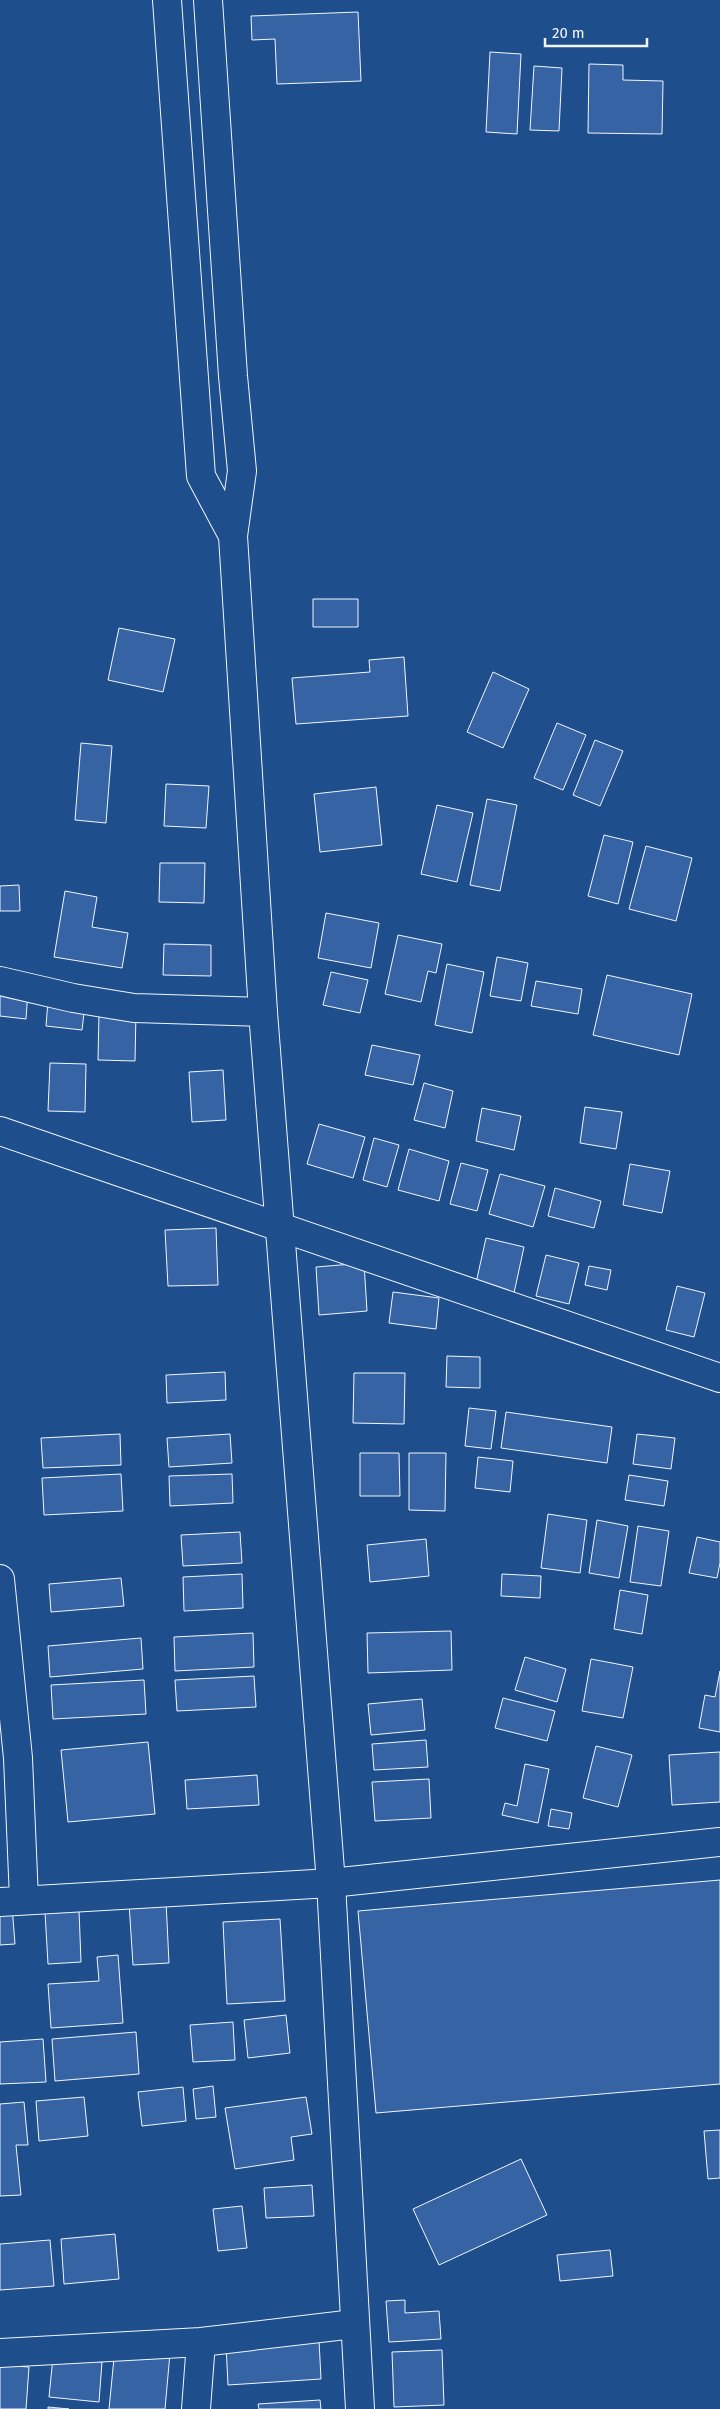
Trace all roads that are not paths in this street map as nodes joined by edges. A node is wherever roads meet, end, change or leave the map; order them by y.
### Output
1 (167, 0) edge
2 (208, 0) edge
3 (233, 536) junction
4 (0, 981) edge
5 (263, 1012) junction
6 (0, 1131) edge
7 (279, 1227) junction
8 (720, 1378) edge
9 (0, 1579) edge
10 (720, 1842) edge
11 (331, 1883) junction
12 (12, 1900) edge
13 (354, 2324) junction
14 (201, 2342) junction
15 (0, 2353) edge
16 (196, 2409) edge
17 (360, 2409) edge

1 - 3 main road
2 - 3 main road
3 - 5 main road
4 - 5 main road
5 - 7 main road
6 - 7 main road
7 - 8 main road
7 - 11 main road
9 - 12 main road
10 - 11 main road
11 - 12 main road
11 - 13 main road
13 - 14 main road
13 - 17 main road
14 - 15 main road
14 - 16 main road

